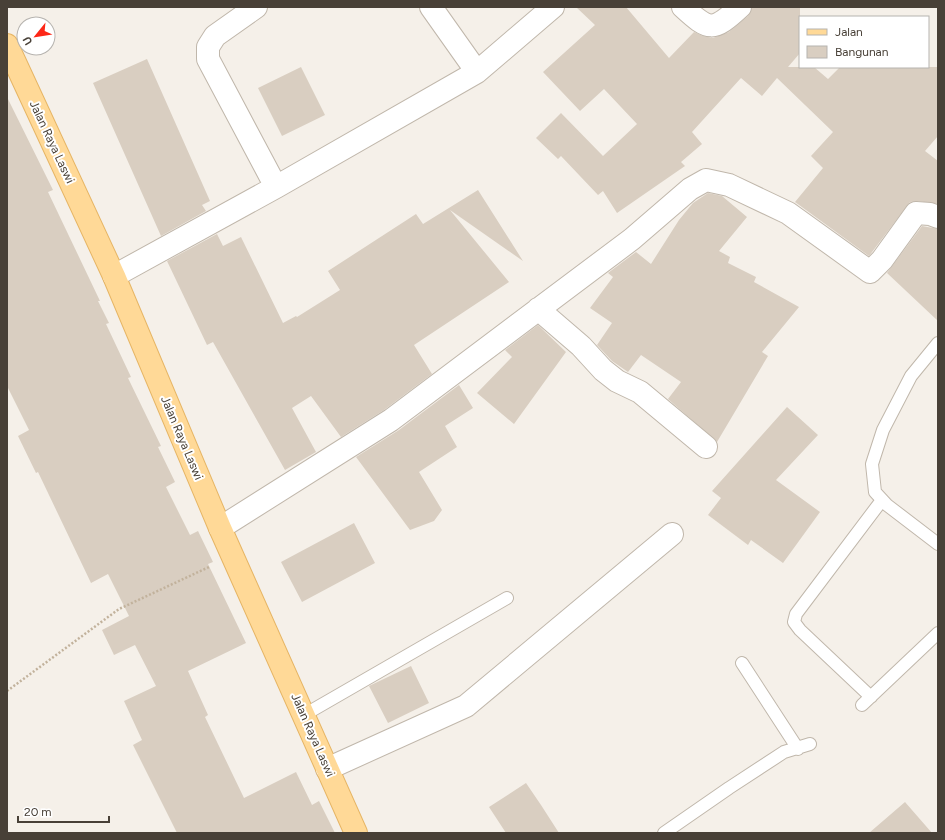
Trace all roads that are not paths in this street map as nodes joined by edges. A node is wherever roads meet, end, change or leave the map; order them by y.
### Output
1 (256, 7) edge
2 (431, 7) edge
3 (553, 7) edge
4 (683, 7) edge
5 (740, 7) edge
6 (7, 45) edge
7 (477, 72) junction
8 (276, 187) junction
9 (938, 217) edge
10 (114, 276) junction
11 (538, 309) junction
12 (938, 343) edge
13 (706, 447) dead end
14 (882, 500) junction
15 (220, 528) junction
16 (672, 534) dead end
17 (938, 544) edge
18 (507, 598) dead end
19 (938, 633) edge
20 (742, 663) dead end
21 (304, 715) junction
22 (810, 744) dead end
23 (798, 749) junction
24 (328, 769) junction
25 (356, 833) edge
26 (664, 833) edge

1 - 8 street
2 - 7 street
3 - 7 street
4 - 5 street
6 - 10 main road, Jalan Raya Laswi
7 - 8 street
8 - 10 street
9 - 11 street
10 - 15 main road, Jalan Raya Laswi
11 - 13 street
11 - 15 street
12 - 14 lane
14 - 17 lane
14 - 19 lane
15 - 21 main road, Jalan Raya Laswi
16 - 24 street
18 - 21 lane
20 - 23 lane
21 - 24 main road, Jalan Raya Laswi
22 - 23 lane
23 - 26 lane
24 - 25 main road, Jalan Raya Laswi

